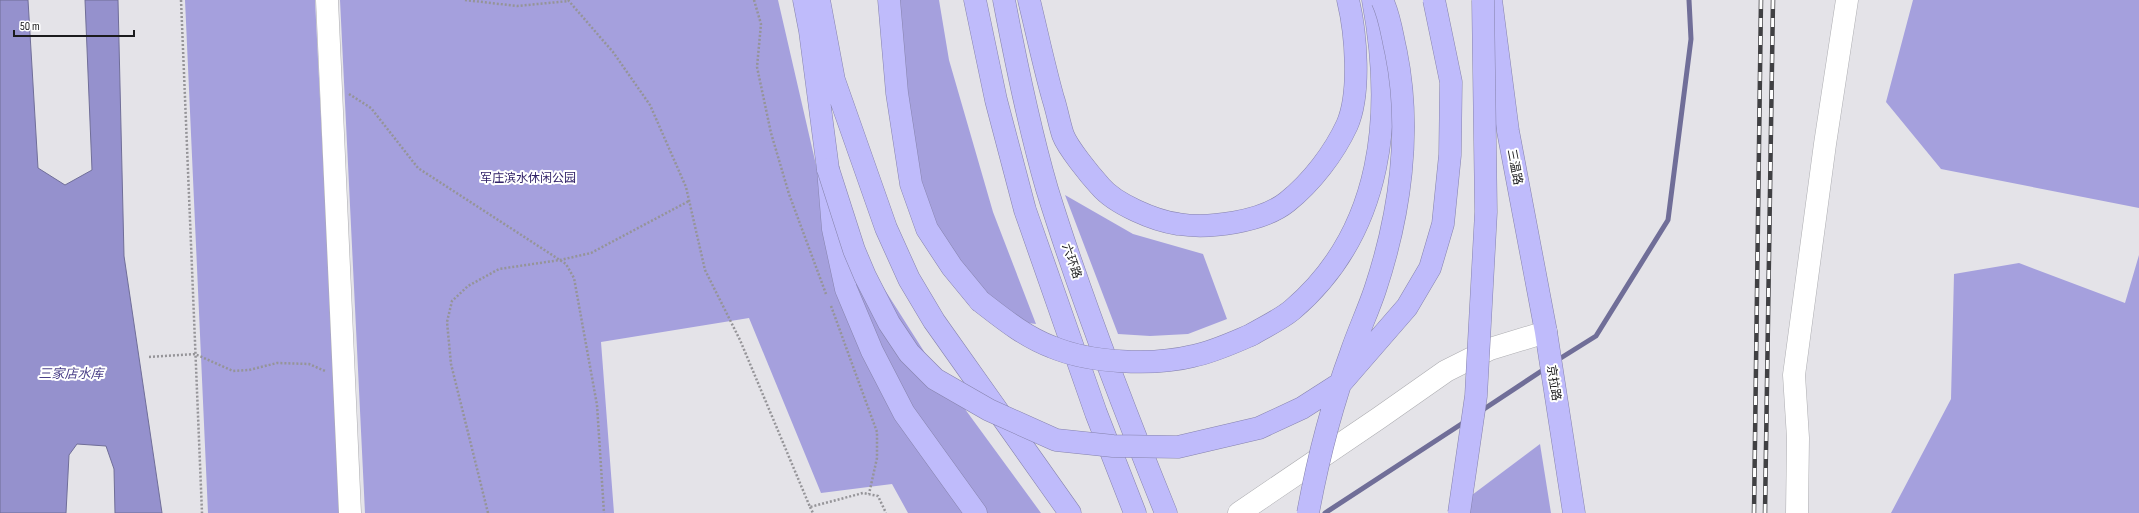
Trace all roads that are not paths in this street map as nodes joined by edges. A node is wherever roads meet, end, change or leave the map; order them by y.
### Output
1 (327, 0) edge
2 (804, 0) edge
3 (819, 0) edge
4 (889, 0) edge
5 (975, 0) edge
6 (1004, 0) edge
7 (1029, 0) edge
8 (1348, 0) edge
9 (1373, 0) edge
10 (1382, 0) edge
11 (1434, 0) edge
12 (1483, 0) edge
13 (1491, 0) edge
14 (1847, 0) edge
15 (828, 169) junction
16 (1546, 332) junction
17 (350, 513) edge
18 (976, 513) edge
19 (1070, 513) edge
20 (1135, 513) edge
21 (1166, 513) edge
22 (1239, 513) edge
23 (1308, 513) edge
24 (1459, 513) edge
25 (1574, 513) edge
26 (1797, 513) edge

1 - 17 street
2 - 15 highway
3 - 19 highway, bridge
4 - 9 highway, bridge
5 - 20 highway, bridge
6 - 21 highway, 六环路, bridge
7 - 8 highway
10 - 23 highway, bridge
11 - 15 highway, bridge
12 - 24 highway, bridge
13 - 16 highway, 三温路
14 - 26 street
15 - 18 highway, bridge
16 - 22 street
16 - 25 highway, 京拉路

